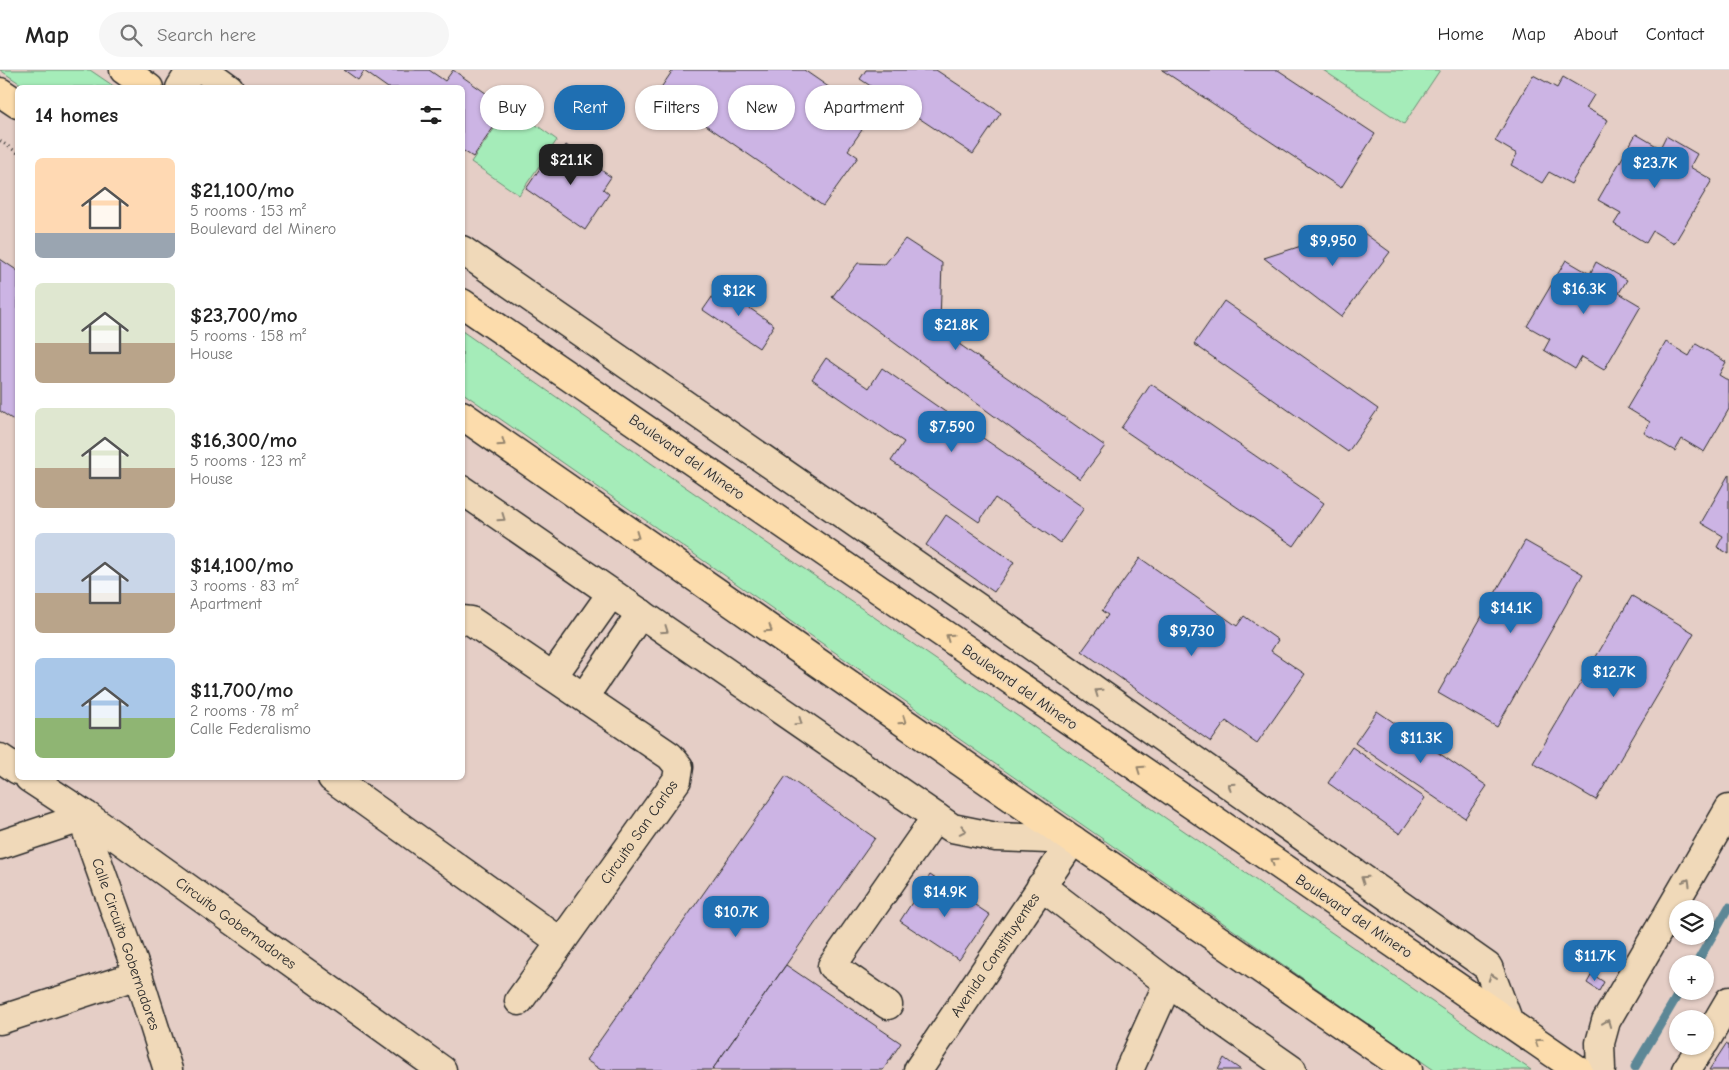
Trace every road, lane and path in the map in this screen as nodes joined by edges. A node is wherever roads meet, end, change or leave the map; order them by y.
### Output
1 (124, 70) edge
2 (191, 70) edge
3 (204, 70) edge
4 (145, 85) edge
5 (182, 85) edge
6 (225, 85) edge
7 (0, 92) edge
8 (15, 102) edge
9 (0, 141) edge
10 (15, 151) edge
11 (465, 252) edge
12 (465, 305) edge
13 (465, 417) edge
14 (465, 492) edge
15 (612, 594) junction
16 (641, 614) junction
17 (465, 620) edge
18 (552, 676) junction
19 (584, 697) junction
20 (0, 758) edge
21 (15, 768) edge
22 (32, 780) edge
23 (337, 780) edge
24 (1729, 809) edge
25 (85, 817) junction
26 (936, 817) junction
27 (1073, 840) junction
28 (0, 845) edge
29 (1041, 886) junction
30 (561, 942) junction
31 (138, 975) junction
32 (1168, 983) junction
33 (519, 1001) dead end
34 (1729, 1001) edge
35 (888, 1004) dead end
36 (0, 1020) edge
37 (1509, 1022) junction
38 (1714, 1027) edge
39 (1696, 1055) edge
40 (168, 1070) edge
41 (442, 1070) edge
42 (918, 1070) edge
43 (1129, 1070) edge
44 (1292, 1070) edge
45 (1408, 1070) edge
46 (1578, 1070) edge
47 (1601, 1070) edge
48 (1686, 1070) edge

1 - 4 main road
2 - 5 street
3 - 6 street
7 - 8 main road
9 - 10 path
37 -> 11 street
37 -> 12 main road, Boulevard del Minero
13 -> 27 main road
14 -> 15 street
15 - 16 street
15 - 18 street
16 - 19 street
16 -> 26 street
17 - 18 street, Circuito San Carlos
18 - 19 street, Circuito San Carlos
19 - 30 street, Circuito San Carlos
20 - 21 street
22 - 25 street, Circuito Gobernadores
23 - 30 street
47 -> 24 street
25 - 28 street
25 - 31 street, Calle Circuito Gobernadores
25 - 41 street, Circuito Gobernadores
26 -> 27 street
26 - 35 street
27 - 29 street, Avenida Constituyentes
27 - 45 main road
29 - 32 street
29 - 42 street, Avenida Constituyentes
30 - 33 street, Circuito San Carlos
31 - 36 street
31 - 40 street, Calle Circuito Gobernadores
32 - 43 street
32 - 44 street
34 - 38 street
46 -> 37 main road, Boulevard del Minero
39 - 48 street

